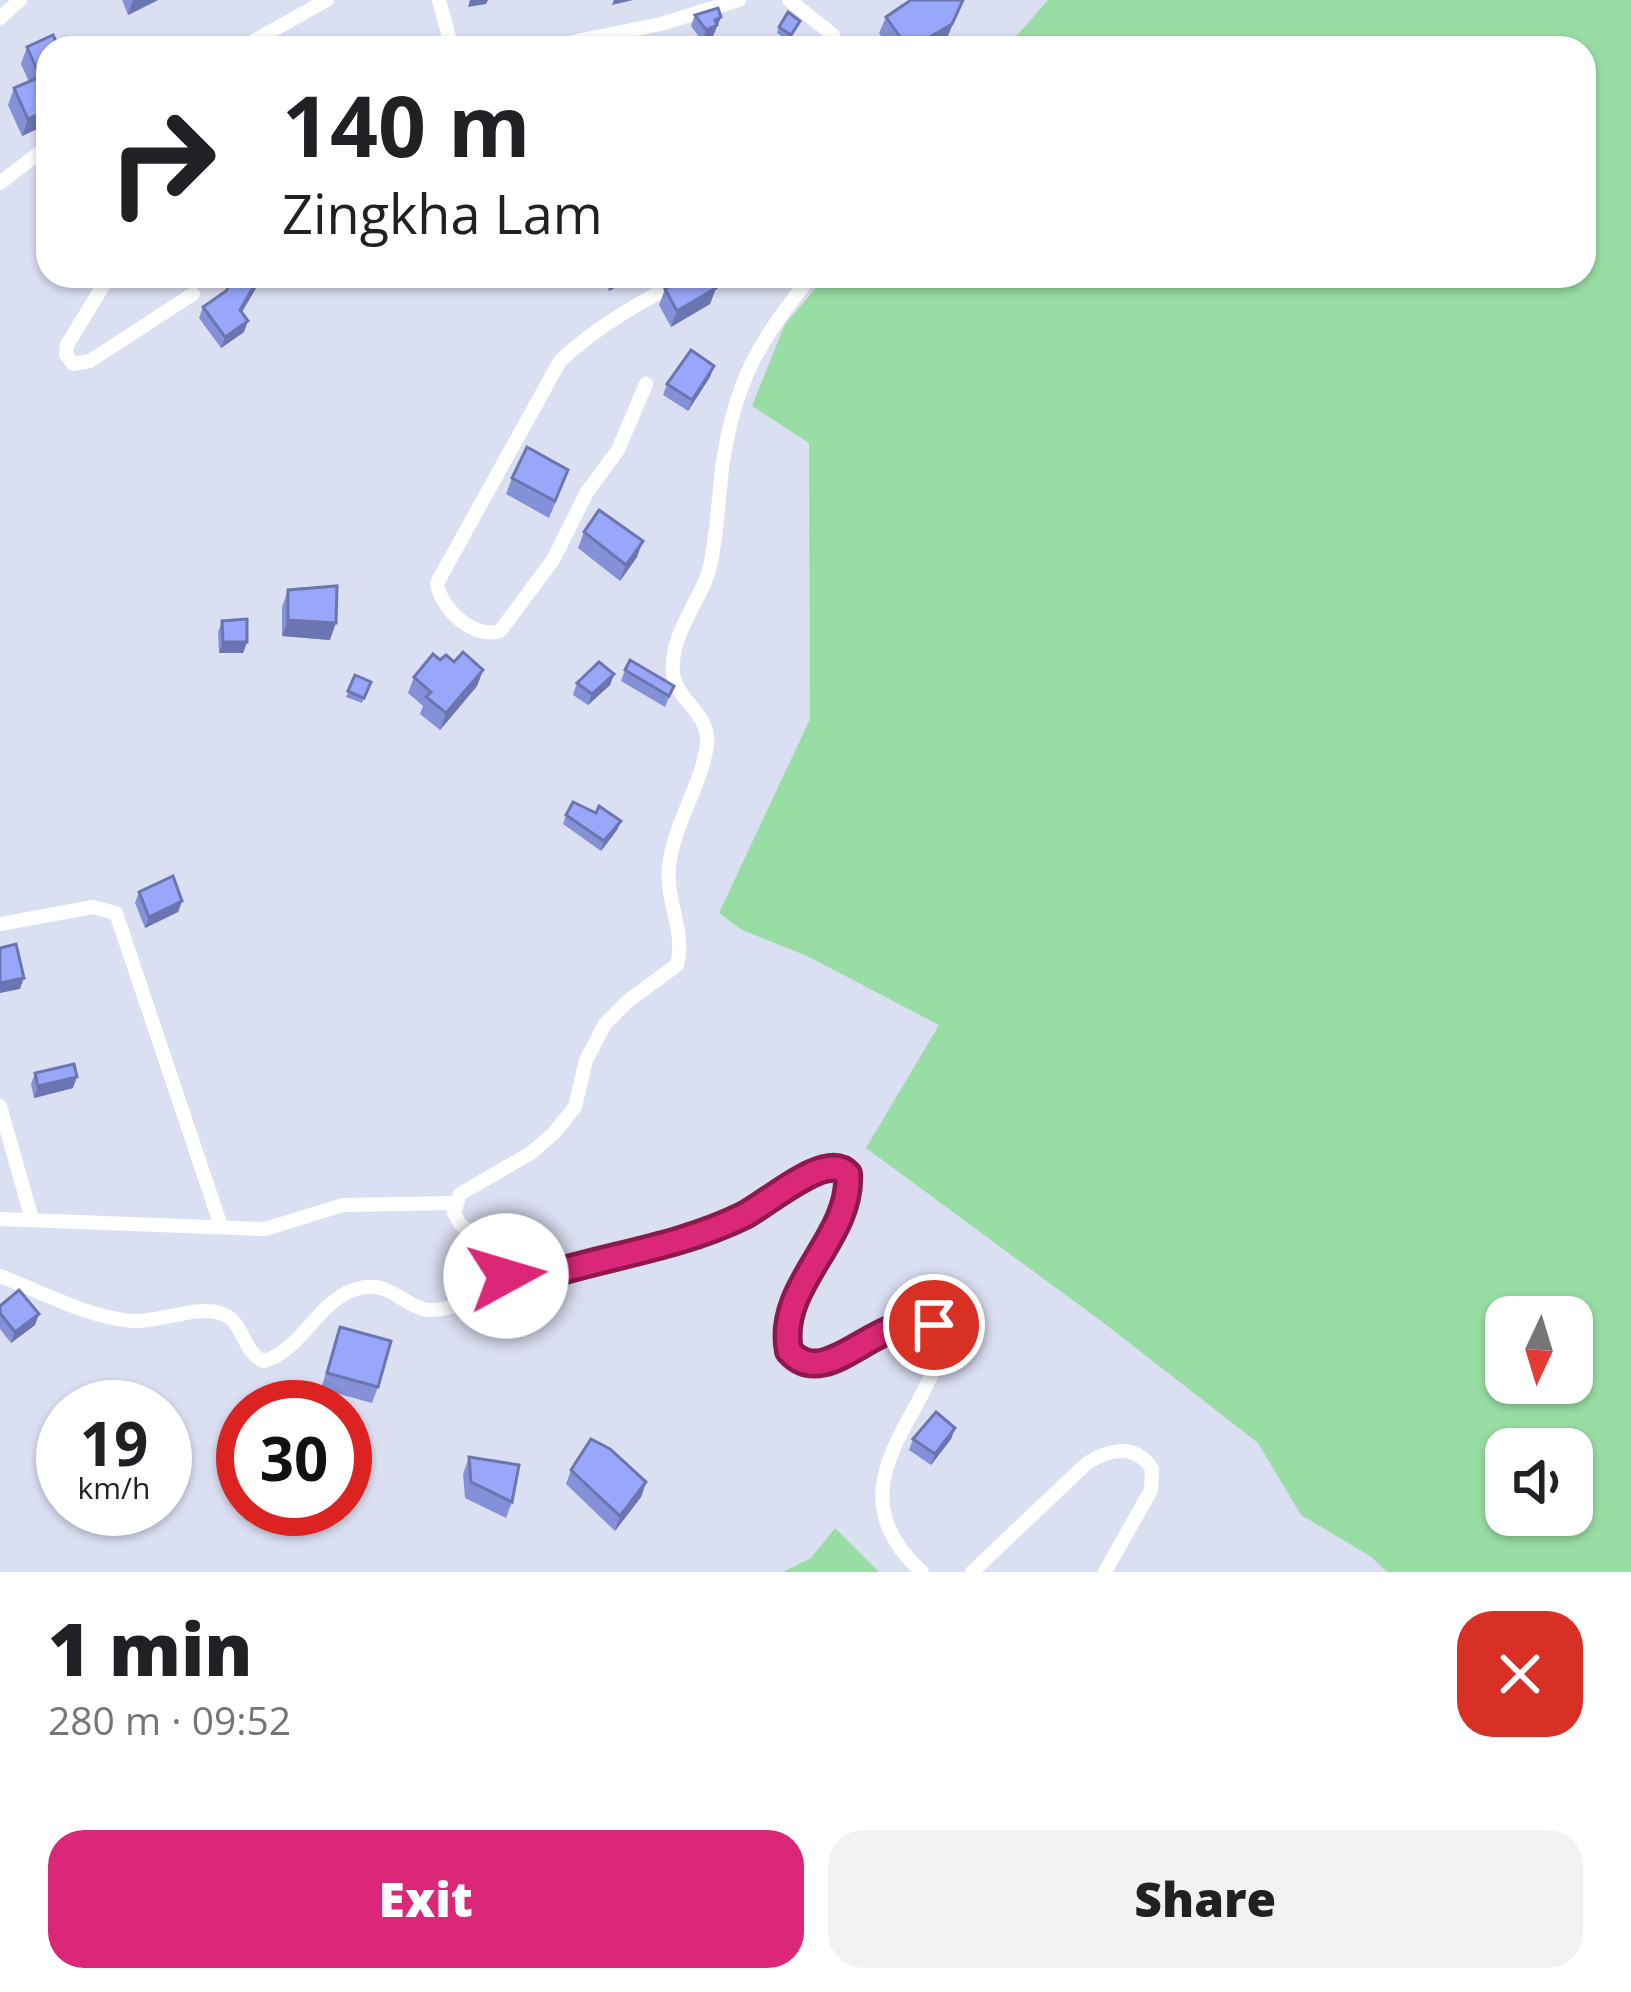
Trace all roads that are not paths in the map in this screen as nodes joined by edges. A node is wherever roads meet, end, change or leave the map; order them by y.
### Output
1 (20, 0) edge
2 (326, 0) edge
3 (439, 0) edge
4 (739, 0) edge
5 (789, 0) edge
6 (0, 18) edge
7 (263, 36) edge
8 (449, 36) edge
9 (602, 36) edge
10 (833, 36) edge
11 (36, 155) edge
12 (0, 183) edge
13 (101, 288) edge
14 (667, 288) edge
15 (801, 288) edge
16 (193, 294) dead end
17 (646, 384) dead end
18 (0, 924) edge
19 (0, 1106) edge
20 (454, 1203) junction
21 (0, 1219) edge
22 (32, 1219) junction
23 (221, 1226) junction
24 (512, 1270) junction
25 (0, 1276) edge
26 (922, 1572) edge
27 (972, 1572) edge
28 (1105, 1572) edge

1 - 6 street
2 - 7 street
3 - 8 street
4 - 9 street
5 - 10 street
11 - 12 street
13 - 16 street
14 - 17 street
15 - 20 street
18 - 23 street
19 - 22 street
20 - 23 street
20 - 24 street
21 - 22 street
22 - 23 street
24 - 25 street
24 - 26 street
27 - 28 street

